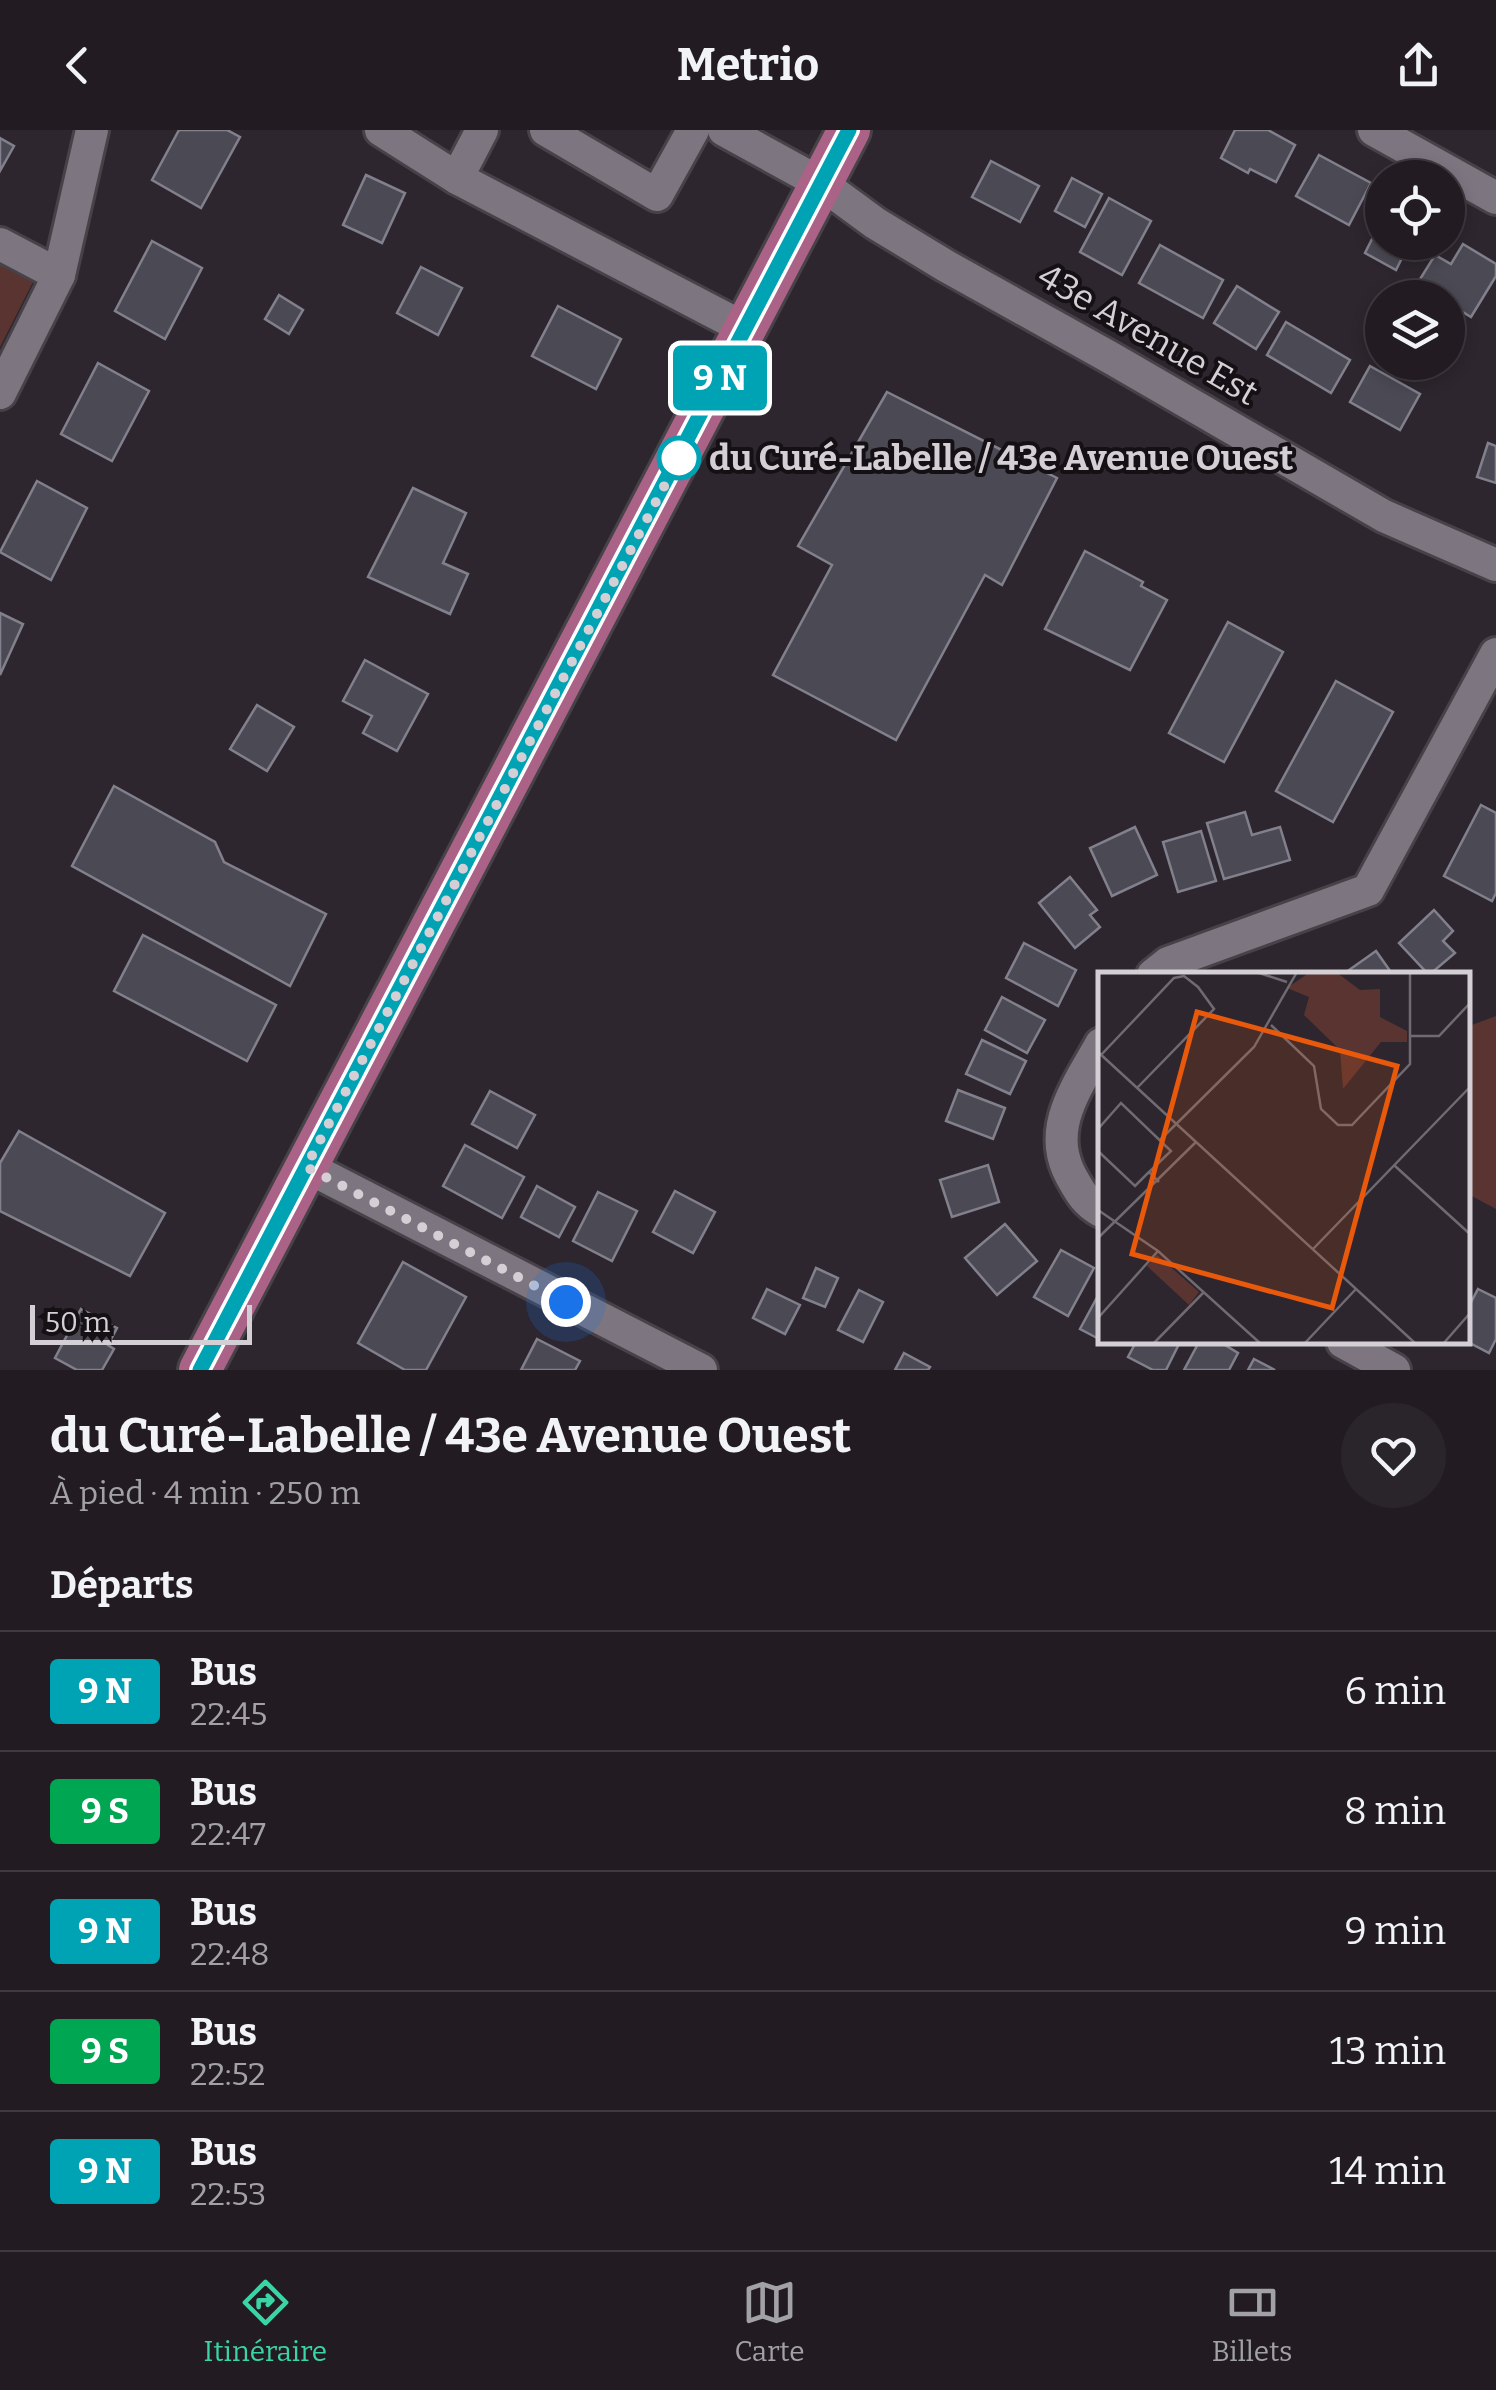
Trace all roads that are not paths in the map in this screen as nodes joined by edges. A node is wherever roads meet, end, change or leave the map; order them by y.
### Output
1 (92, 130) edge
2 (381, 130) edge
3 (482, 130) edge
4 (546, 130) edge
5 (692, 130) edge
6 (724, 130) edge
7 (849, 130) edge
8 (1374, 130) edge
9 (457, 178) junction
10 (822, 184) junction
11 (1496, 198) edge
12 (0, 244) edge
13 (59, 275) junction
14 (746, 329) junction
15 (0, 393) edge
16 (1496, 566) edge
17 (1496, 654) edge
18 (1157, 972) edge
19 (1098, 1050) edge
20 (306, 1167) junction
21 (1098, 1209) edge
22 (1348, 1345) edge
23 (200, 1370) edge
24 (701, 1370) edge
25 (1394, 1370) edge

1 - 13 street
2 - 9 street
3 - 9 street
4 - 5 street
6 - 10 street, 43e Avenue Est
7 - 10 main road
8 - 11 street
9 - 14 street
10 - 14 main road
10 - 16 street, 43e Avenue Est
12 - 13 street
13 - 15 street
14 - 20 main road
17 - 18 street
19 - 21 street
20 - 23 main road
20 - 24 street
22 - 25 street

